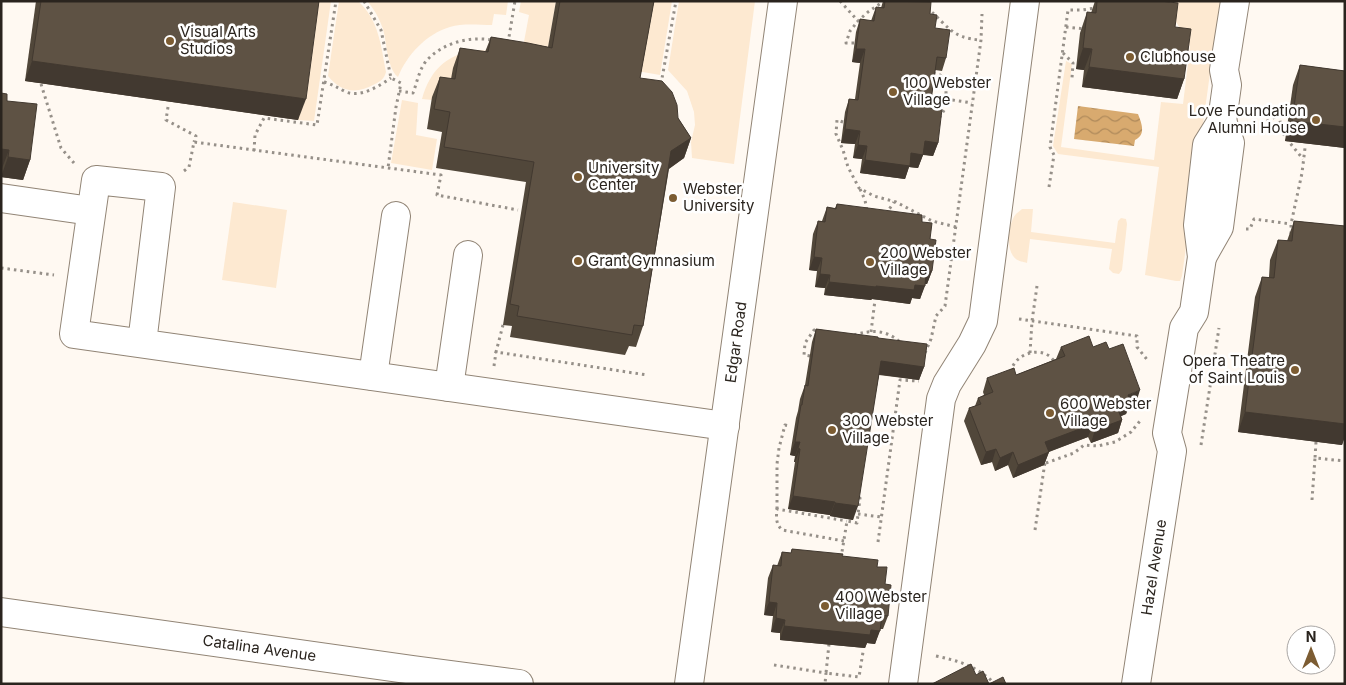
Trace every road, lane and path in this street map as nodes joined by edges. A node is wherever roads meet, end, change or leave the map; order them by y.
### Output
1 (336, 1) edge
2 (364, 1) edge
3 (515, 1) edge
4 (676, 1) edge
5 (783, 1) edge
6 (840, 1) edge
7 (884, 1) edge
8 (1235, 1) edge
9 (1250, 1) edge
10 (1024, 4) edge
11 (1102, 5) edge
12 (923, 6) edge
13 (982, 14) dead end
14 (858, 21) junction
15 (1066, 28) junction
16 (1089, 30) edge
17 (980, 40) junction
18 (1187, 42) edge
19 (508, 43) junction
20 (854, 43) dead end
21 (506, 52) edge
22 (1062, 53) junction
23 (1181, 65) edge
24 (932, 73) edge
25 (391, 78) junction
26 (1072, 78) dead end
27 (324, 82) junction
28 (41, 84) edge
29 (1227, 85) junction
30 (661, 86) edge
31 (400, 91) junction
32 (946, 99) junction
33 (972, 103) junction
34 (168, 108) edge
35 (939, 119) edge
36 (843, 122) dead end
37 (1261, 124) dead end
38 (194, 142) junction
39 (1305, 148) edge
40 (254, 150) junction
41 (1304, 159) junction
42 (388, 168) junction
43 (161, 186) junction
44 (859, 188) junction
45 (1049, 188) dead end
46 (1, 198) edge
47 (93, 198) junction
48 (894, 202) junction
49 (518, 210) dead end
50 (867, 214) edge
51 (396, 216) dead end
52 (886, 219) edge
53 (1290, 224) junction
54 (956, 227) junction
55 (1243, 228) dead end
56 (1290, 242) edge
57 (468, 255) dead end
58 (1, 268) edge
59 (82, 278) junction
60 (1038, 286) dead end
61 (875, 300) edge
62 (1019, 319) dead end
63 (1032, 321) junction
64 (1220, 323) dead end
65 (503, 325) dead end
66 (820, 330) edge
67 (872, 332) junction
68 (847, 335) edge
69 (142, 343) junction
70 (902, 347) edge
71 (1030, 353) junction
72 (810, 356) edge
73 (924, 359) edge
74 (1151, 364) dead end
75 (1058, 370) edge
76 (901, 374) edge
77 (922, 374) edge
78 (647, 375) dead end
79 (373, 376) junction
80 (1011, 378) edge
81 (900, 380) junction
82 (449, 387) junction
83 (1144, 417) dead end
84 (724, 426) junction
85 (790, 426) dead end
86 (874, 434) edge
87 (893, 437) junction
88 (1316, 442) edge
89 (1200, 447) dead end
90 (1043, 454) edge
91 (1315, 458) junction
92 (1345, 461) edge
93 (1046, 463) junction
94 (856, 496) edge
95 (1312, 500) dead end
96 (777, 509) junction
97 (858, 514) junction
98 (881, 517) junction
99 (847, 521) junction
100 (1034, 530) dead end
101 (844, 541) junction
102 (878, 542) dead end
103 (841, 560) edge
104 (1, 612) edge
105 (829, 644) edge
106 (863, 652) edge
107 (934, 656) dead end
108 (774, 665) dead end
109 (826, 673) junction
110 (411, 677) edge
111 (519, 684) edge
112 (689, 684) edge
113 (825, 684) edge
114 (903, 684) edge
115 (995, 684) edge
116 (1136, 684) edge

1 - 27 path
2 - 25 path
3 - 19 path
4 - 30 path
5 - 84 street, Edgar Road
6 - 14 path
7 - 14 path
8 - 29 street, Hazel Avenue
9 - 29 street, Hazel Avenue
10 - 114 street
11 - 15 path
12 - 17 path
13 - 17 path
14 - 20 path
15 - 16 path
15 - 22 path
17 - 33 path
18 - 23 path
19 - 21 path
19 - 31 path
22 - 26 path
22 - 45 path
24 - 32 path
25 - 27 path
25 - 31 path
27 - 40 path
28 - 47 path
29 - 116 street, Hazel Avenue
31 - 42 path
32 - 33 path
32 - 35 path
33 - 54 path
34 - 38 path
36 - 44 path
37 - 41 path
38 - 40 path
38 - 43 path
39 - 41 path
40 - 42 path
41 - 53 path
42 - 49 path
43 - 47 street
43 - 69 street
44 - 48 path
44 - 50 path
46 - 47 street
47 - 59 street
48 - 52 path
48 - 54 path
51 - 79 street
53 - 55 path
53 - 56 path
54 - 73 path
57 - 82 street
58 - 59 path
59 - 69 street
60 - 63 path
61 - 67 path
62 - 63 path
63 - 71 path
63 - 74 path
64 - 89 path
65 - 78 path
66 - 72 path
67 - 68 path
67 - 70 path
69 - 79 street
71 - 75 path
71 - 80 path
76 - 81 path
77 - 81 path
79 - 82 street
81 - 87 path
82 - 84 street
83 - 93 path
84 - 112 street, Edgar Road
85 - 96 path
86 - 87 path
87 - 98 path
88 - 91 path
90 - 93 path
91 - 92 path
91 - 95 path
93 - 100 path
94 - 97 path
96 - 99 path
96 - 101 path
97 - 98 path
97 - 99 path
98 - 102 path
99 - 101 path
101 - 103 path
104 - 110 street, Catalina Avenue
105 - 109 path
106 - 109 path
107 - 115 path
108 - 109 path
109 - 113 path
110 - 111 street, Catalina Avenue

